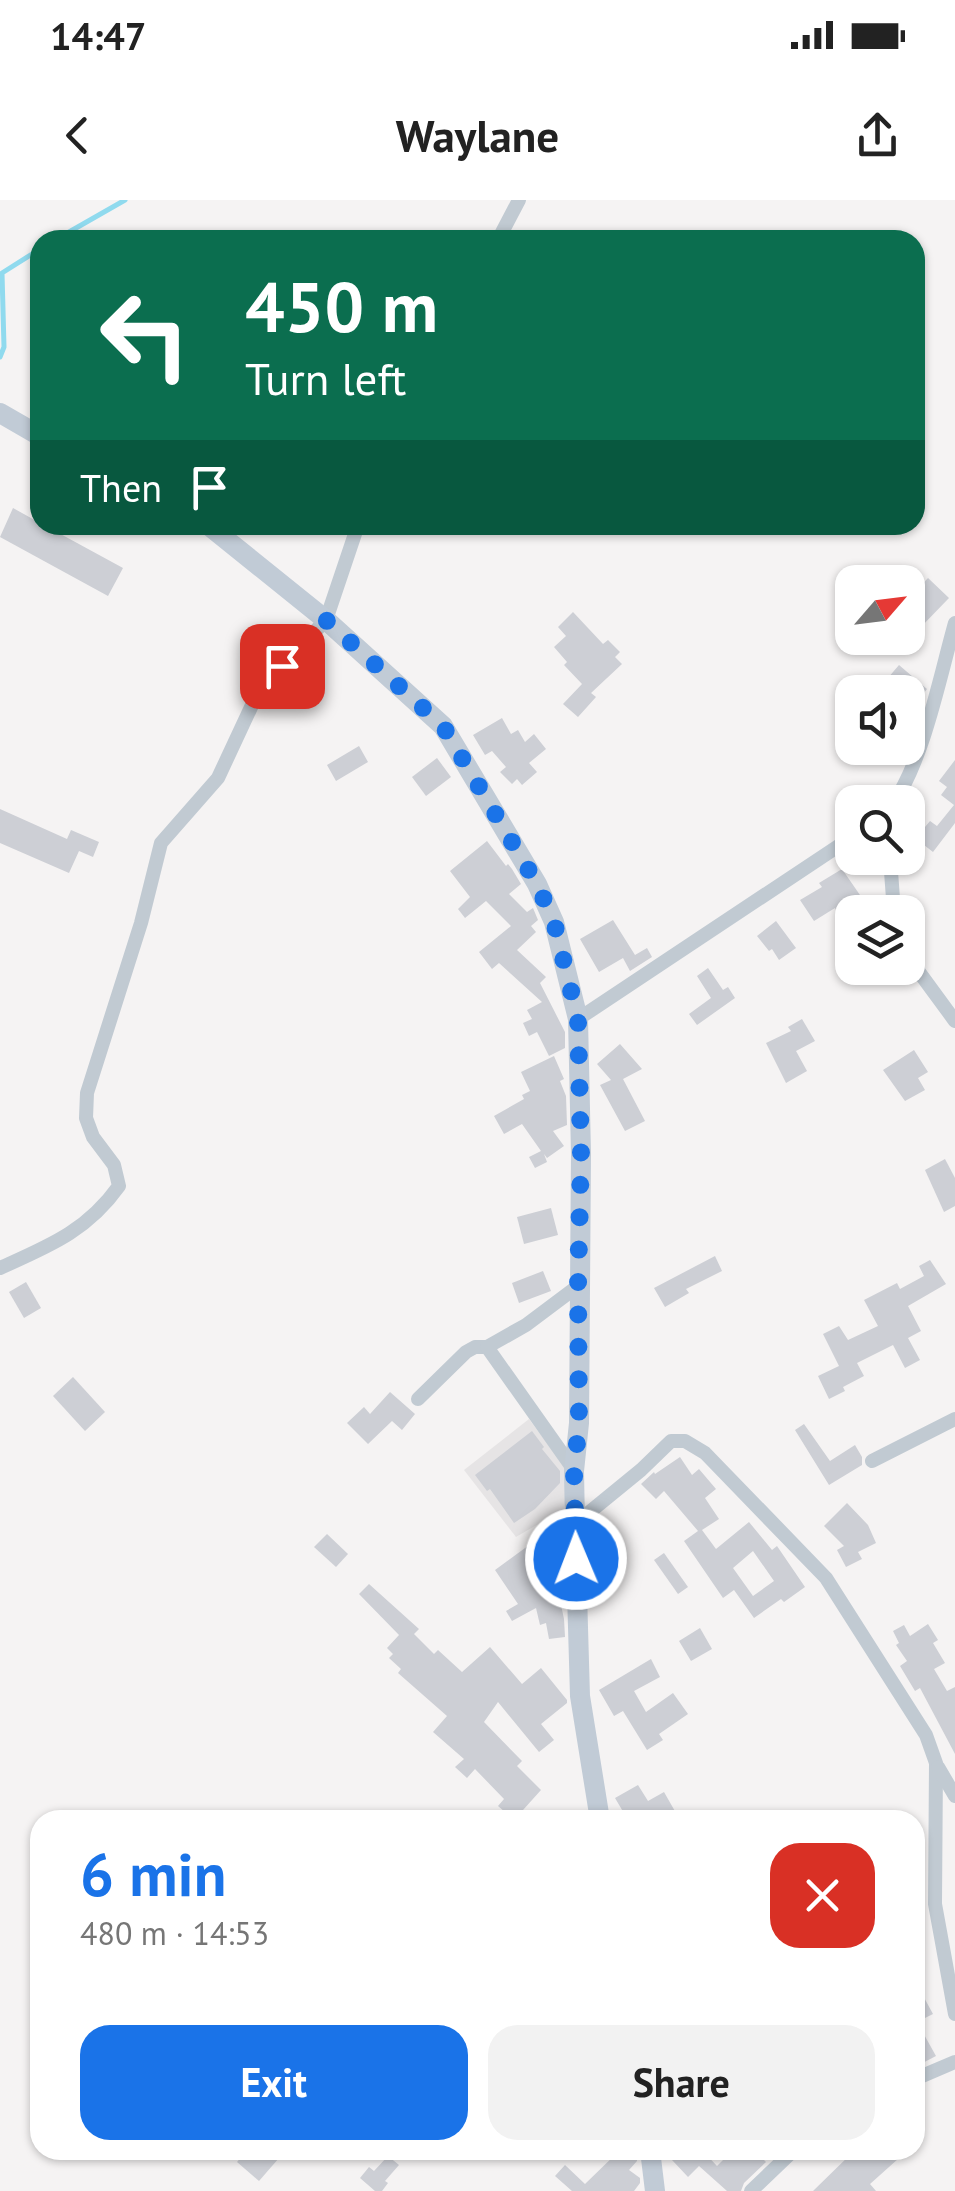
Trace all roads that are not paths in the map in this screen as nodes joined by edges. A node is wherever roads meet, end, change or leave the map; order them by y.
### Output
1 (519, 200) edge
2 (503, 230) edge
3 (0, 414) edge
4 (30, 430) edge
5 (220, 535) edge
6 (355, 535) edge
7 (326, 620) junction
8 (955, 623) edge
9 (905, 785) edge
10 (835, 848) edge
11 (925, 980) edge
12 (578, 1019) junction
13 (955, 1020) edge
14 (0, 1268) edge
15 (578, 1286) junction
16 (487, 1347) junction
17 (418, 1399) dead end
18 (955, 1419) edge
19 (872, 1461) dead end
20 (574, 1471) junction
21 (575, 1524) junction
22 (936, 1763) junction
23 (955, 1796) edge
24 (598, 1810) edge
25 (955, 2014) edge
26 (955, 2062) edge
27 (925, 2075) edge
28 (651, 2160) edge
29 (784, 2160) edge
30 (655, 2191) edge
31 (751, 2191) edge

1 - 2 street
3 - 4 street
5 - 7 street
6 - 7 street
7 - 12 street
7 - 14 street
8 - 9 street
10 - 12 street
11 - 13 street
12 - 15 street
15 - 16 street
15 - 20 street
16 - 17 street
16 - 20 street
18 - 19 street
20 - 21 street
21 - 22 street
21 - 24 street
22 - 23 street
22 - 25 street
26 - 27 street
28 - 30 street
29 - 31 street

